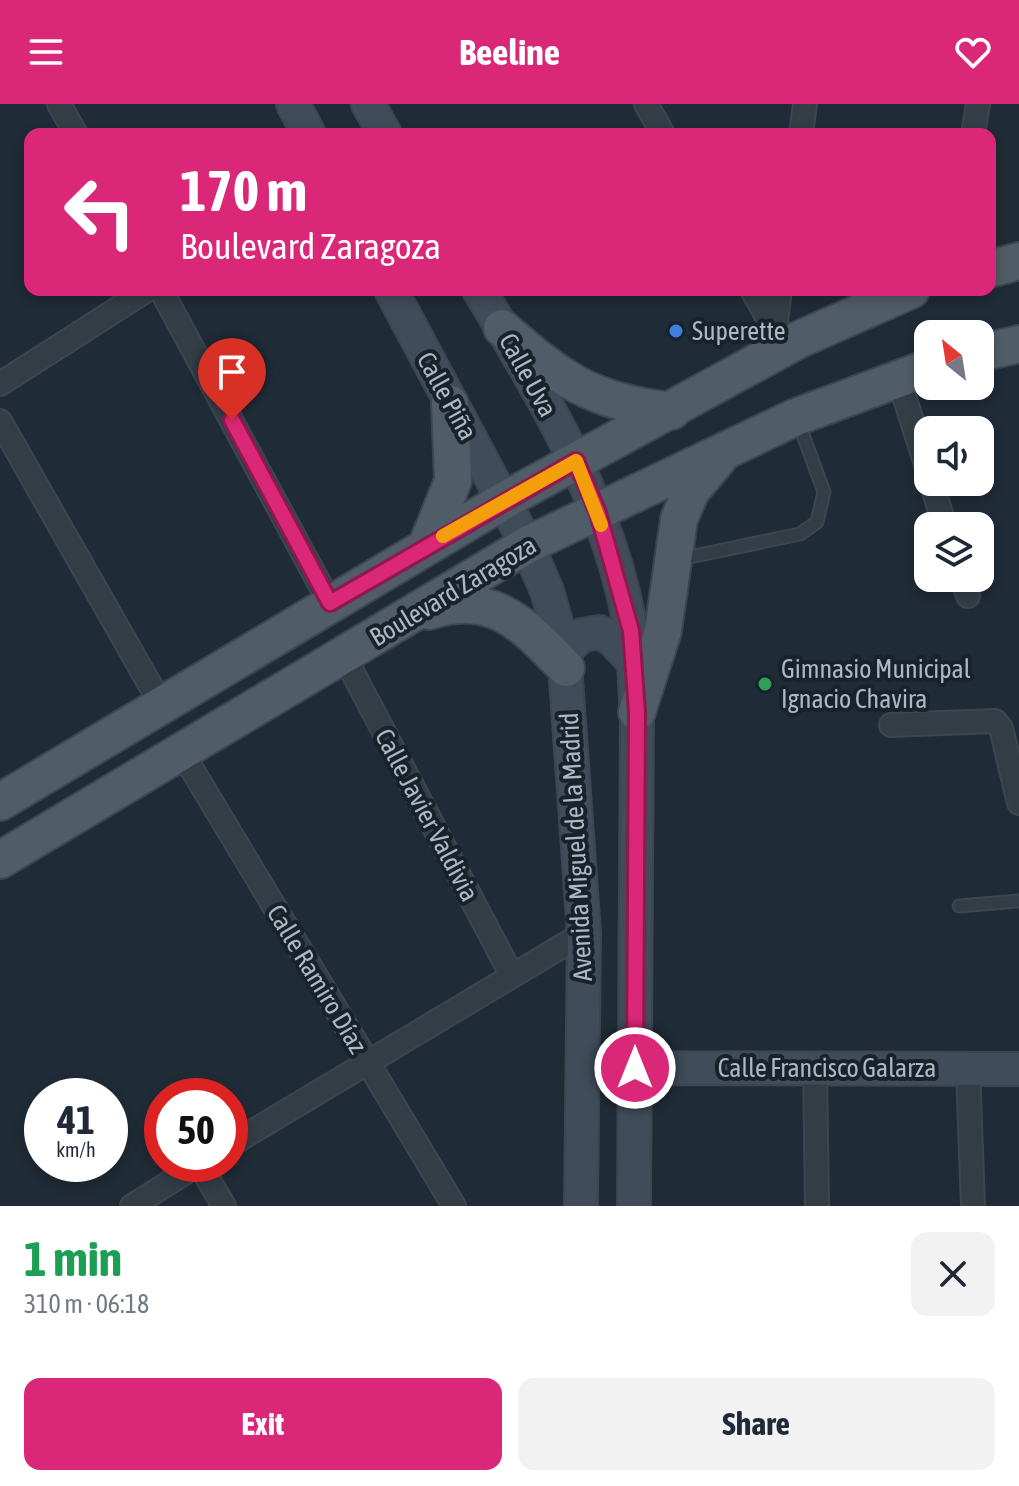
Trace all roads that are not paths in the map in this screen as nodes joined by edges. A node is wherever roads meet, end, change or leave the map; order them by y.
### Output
1 (59, 104) edge
2 (293, 104) edge
3 (368, 104) edge
4 (646, 104) edge
5 (805, 104) edge
6 (978, 104) edge
7 (73, 128) edge
8 (306, 128) edge
9 (382, 128) edge
10 (660, 128) edge
11 (802, 128) edge
12 (974, 128) edge
13 (1019, 261) edge
14 (996, 267) edge
15 (138, 296) edge
16 (164, 296) edge
17 (394, 296) edge
18 (483, 296) edge
19 (755, 296) edge
20 (780, 296) edge
21 (896, 296) edge
22 (502, 328) junction
23 (780, 339) junction
24 (1019, 344) edge
25 (994, 350) edge
26 (913, 372) edge
27 (0, 384) edge
28 (450, 404) junction
29 (672, 411) junction
30 (920, 416) edge
31 (796, 417) junction
32 (0, 421) edge
33 (727, 449) junction
34 (576, 461) junction
35 (505, 500) junction
36 (598, 513) junction
37 (427, 545) junction
38 (527, 545) junction
39 (672, 560) junction
40 (330, 603) junction
41 (412, 616) junction
42 (344, 656) junction
43 (565, 660) junction
44 (633, 662) junction
45 (161, 704) junction
46 (637, 712) junction
47 (891, 725) dead end
48 (181, 751) junction
49 (0, 802) edge
50 (1019, 803) edge
51 (0, 860) edge
52 (1019, 901) edge
53 (959, 906) dead end
54 (584, 933) junction
55 (511, 974) junction
56 (366, 1061) junction
57 (815, 1067) junction
58 (635, 1068) junction
59 (968, 1069) junction
60 (1019, 1069) edge
61 (248, 1134) edge
62 (170, 1182) edge
63 (210, 1182) edge
64 (132, 1206) edge
65 (224, 1206) edge
66 (454, 1206) edge
67 (581, 1206) edge
68 (634, 1206) edge
69 (817, 1206) edge
70 (973, 1206) edge

1 - 7 street
2 - 8 main road
3 - 9 main road
4 - 10 street
5 - 11 street
6 - 12 street
13 - 14 main road
15 - 27 street
16 - 40 street
17 - 28 main road, Calle Piña
18 - 22 main road, Calle Uva
19 - 23 street
20 - 23 street
21 - 23 main road, Boulevard Zaragoza
22 - 29 main road
22 - 34 main road, Calle Uva
23 - 29 main road, Boulevard Zaragoza
24 - 25 main road
26 - 30 street
26 - 31 main road, Boulevard Zaragoza
28 - 35 main road, Calle Piña
28 - 37 main road
29 - 34 main road, Boulevard Zaragoza
31 - 33 main road, Boulevard Zaragoza
31 - 39 lane
32 - 45 street
33 - 36 main road, Boulevard Zaragoza
33 - 39 main road
34 - 35 main road, Boulevard Zaragoza
34 - 36 main road, Avenida Miguel de la Madrid
35 - 37 main road, Boulevard Zaragoza
35 - 38 main road, Avenida Miguel de la Madrid
36 - 38 main road, Boulevard Zaragoza
36 - 44 main road, Avenida Miguel de la Madrid
37 - 40 main road, Boulevard Zaragoza
38 - 41 main road, Boulevard Zaragoza
38 - 43 main road, Avenida Miguel de la Madrid
39 - 46 main road
40 - 45 main road, Boulevard Zaragoza
41 - 42 main road, Boulevard Zaragoza
41 - 43 main road
42 - 48 main road, Boulevard Zaragoza
42 - 55 street, Calle Javier Valdivia
43 - 44 main road
43 - 54 main road, Avenida Miguel de la Madrid
44 - 46 main road, Avenida Miguel de la Madrid
45 - 49 main road, Boulevard Zaragoza
46 - 58 main road, Avenida Miguel de la Madrid
47 - 50 street
48 - 51 main road, Boulevard Zaragoza
48 - 56 street, Calle Ramiro Díaz
52 - 53 lane
54 - 55 street
54 - 67 main road, Avenida Miguel de la Madrid
55 - 56 street
56 - 61 street
56 - 66 street, Calle Ramiro Díaz
57 - 58 main road, Calle Francisco Galarza
57 - 59 main road, Calle Francisco Galarza
57 - 69 street
58 - 68 main road, Avenida Miguel de la Madrid
59 - 60 main road, Calle Francisco Galarza
59 - 70 street
62 - 64 street
63 - 65 street

